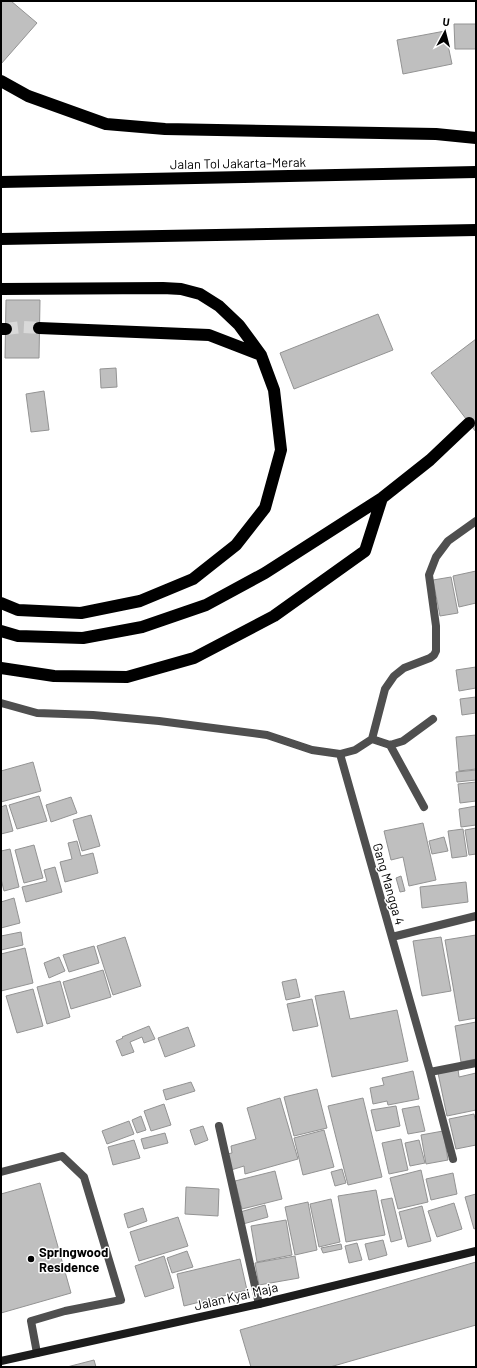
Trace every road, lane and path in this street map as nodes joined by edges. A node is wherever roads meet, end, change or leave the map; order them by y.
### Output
1 (1, 81) edge
2 (476, 138) edge
3 (476, 172) edge
4 (1, 182) edge
5 (476, 230) edge
6 (1, 239) edge
7 (1, 289) edge
8 (39, 328) tunnel mouth
9 (261, 354) junction
10 (469, 423) dead end
11 (382, 498) junction
12 (476, 521) edge
13 (1, 603) edge
14 (1, 631) edge
15 (1, 668) edge
16 (1, 703) edge
17 (433, 719) dead end
18 (372, 739) junction
19 (390, 745) junction
20 (340, 754) junction
21 (424, 806) dead end
22 (476, 916) edge
23 (392, 937) junction
24 (476, 1063) edge
25 (430, 1072) junction
26 (219, 1126) dead end
27 (453, 1159) dead end
28 (1, 1172) edge
29 (476, 1251) edge
30 (259, 1304) junction
31 (37, 1353) junction
32 (1, 1361) edge

1 - 2 highway
3 - 4 highway, Jalan Tol Jakarta–Merak
5 - 6 highway
7 - 9 highway
8 - 9 highway
9 - 13 highway
10 - 11 highway
11 - 14 highway
11 - 15 highway
12 - 18 street
16 - 20 street
17 - 19 street
18 - 19 street
18 - 20 street
19 - 21 street
20 - 23 street, Gang Mangga 4
22 - 23 street, Gang Mangga 4
23 - 25 street
24 - 25 street
25 - 27 street
26 - 30 street
28 - 31 street
29 - 30 main road, Jalan Kyai Maja
30 - 31 main road, Jalan Kyai Maja
31 - 32 main road, Jalan Kyai Maja

